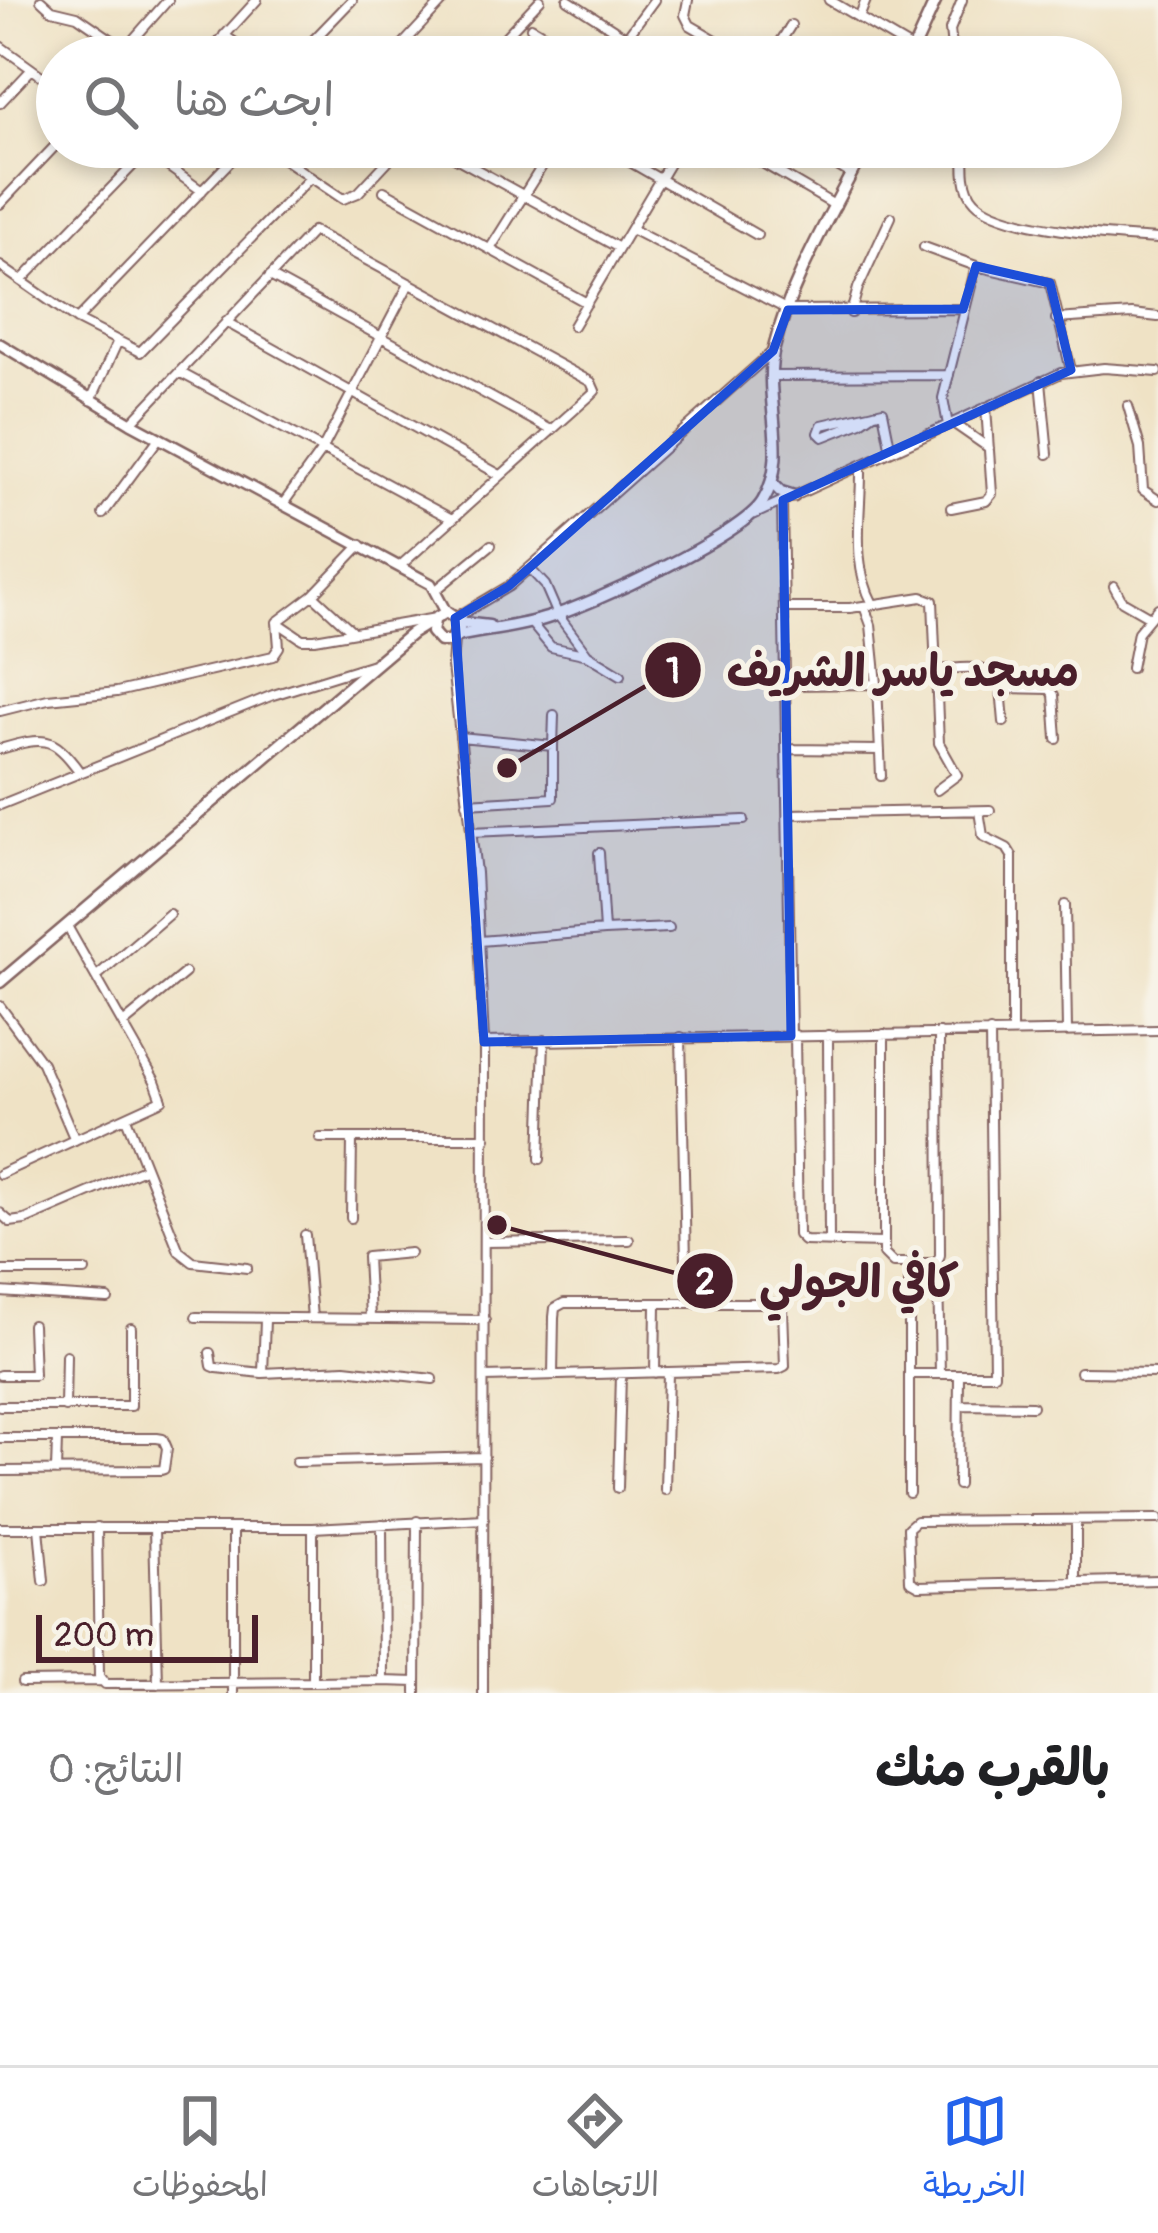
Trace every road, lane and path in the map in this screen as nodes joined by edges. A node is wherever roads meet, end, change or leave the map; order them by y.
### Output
1 (41, 0) edge
2 (78, 0) edge
3 (168, 0) edge
4 (257, 0) edge
5 (352, 0) edge
6 (444, 0) edge
7 (540, 0) edge
8 (568, 0) edge
9 (654, 0) edge
10 (688, 0) edge
11 (829, 0) edge
12 (866, 0) edge
13 (936, 0) edge
14 (962, 0) edge
15 (581, 3) edge
16 (70, 13) junction
17 (859, 18) junction
18 (791, 25) dead end
19 (531, 27) dead end
20 (224, 35) edge
21 (105, 36) edge
22 (136, 36) edge
23 (317, 36) edge
24 (411, 36) edge
25 (506, 36) edge
26 (546, 36) edge
27 (623, 36) edge
28 (627, 36) edge
29 (708, 36) edge
30 (784, 36) edge
31 (886, 36) edge
32 (920, 36) edge
33 (950, 36) edge
34 (0, 46) edge
35 (32, 69) junction
36 (36, 72) edge
37 (0, 103) edge
38 (36, 166) edge
39 (126, 168) edge
40 (170, 168) edge
41 (224, 168) edge
42 (296, 168) edge
43 (377, 168) edge
44 (473, 168) edge
45 (542, 168) edge
46 (641, 168) edge
47 (667, 168) edge
48 (771, 168) edge
49 (841, 168) edge
50 (854, 168) edge
51 (964, 168) edge
52 (851, 174) junction
53 (310, 178) junction
54 (660, 179) junction
55 (202, 191) junction
56 (384, 191) dead end
57 (525, 198) junction
58 (0, 204) edge
59 (836, 206) junction
60 (891, 217) dead end
61 (631, 229) junction
62 (757, 235) dead end
63 (1158, 239) edge
64 (924, 247) dead end
65 (619, 248) junction
66 (490, 249) junction
67 (0, 266) edge
68 (976, 266) junction
69 (270, 276) junction
70 (21, 281) junction
71 (408, 286) junction
72 (587, 303) junction
73 (963, 309) junction
74 (788, 310) junction
75 (851, 313) junction
76 (1158, 317) edge
77 (1056, 319) junction
78 (77, 320) junction
79 (226, 322) junction
80 (573, 326) dead end
81 (382, 337) junction
82 (118, 343) junction
83 (0, 344) edge
84 (773, 351) junction
85 (1071, 370) junction
86 (1158, 372) edge
87 (179, 373) junction
88 (949, 375) junction
89 (772, 376) junction
90 (1041, 381) junction
91 (352, 395) junction
92 (91, 400) junction
93 (1128, 406) dead end
94 (986, 407) junction
95 (874, 412) junction
96 (131, 423) junction
97 (951, 424) junction
98 (551, 430) junction
99 (159, 438) junction
100 (988, 448) junction
101 (322, 450) junction
102 (891, 452) junction
103 (1048, 454) dead end
104 (861, 466) junction
105 (500, 476) junction
106 (772, 483) junction
107 (788, 499) junction
108 (1158, 500) edge
109 (283, 504) junction
110 (951, 508) dead end
111 (104, 514) dead end
112 (754, 515) junction
113 (452, 519) junction
114 (361, 545) junction
115 (491, 545) dead end
116 (400, 566) junction
117 (528, 567) junction
118 (1114, 586) dead end
119 (436, 590) junction
120 (313, 595) junction
121 (868, 605) junction
122 (786, 608) junction
123 (1158, 608) edge
124 (558, 615) junction
125 (1148, 616) junction
126 (446, 618) junction
127 (277, 622) junction
128 (531, 623) junction
129 (506, 627) junction
130 (352, 631) junction
131 (456, 637) junction
132 (438, 640) junction
133 (399, 643) junction
134 (588, 655) junction
135 (373, 664) junction
136 (452, 666) junction
137 (1131, 668) dead end
138 (936, 670) junction
139 (621, 675) dead end
140 (878, 684) junction
141 (788, 685) junction
142 (1001, 688) junction
143 (0, 711) edge
144 (554, 715) dead end
145 (1004, 722) dead end
146 (460, 736) junction
147 (1058, 739) dead end
148 (553, 746) junction
149 (2, 747) edge
150 (788, 749) junction
151 (880, 750) junction
152 (79, 772) junction
153 (881, 776) dead end
154 (937, 790) dead end
155 (467, 803) junction
156 (0, 805) edge
157 (990, 810) dead end
158 (979, 811) junction
159 (789, 814) junction
160 (744, 820) dead end
161 (471, 832) junction
162 (599, 853) dead end
163 (1065, 905) dead end
164 (169, 914) dead end
165 (67, 926) junction
166 (669, 928) dead end
167 (604, 932) junction
168 (480, 941) junction
169 (185, 973) dead end
170 (97, 976) junction
171 (0, 982) edge
172 (0, 1006) edge
173 (123, 1024) junction
174 (1158, 1030) edge
175 (1067, 1031) junction
176 (990, 1032) junction
177 (1012, 1032) junction
178 (939, 1033) junction
179 (884, 1034) junction
180 (793, 1035) junction
181 (828, 1035) junction
182 (681, 1037) junction
183 (544, 1040) junction
184 (484, 1042) junction
185 (126, 1118) junction
186 (320, 1138) dead end
187 (352, 1138) junction
188 (486, 1138) junction
189 (76, 1140) junction
190 (540, 1159) dead end
191 (146, 1167) junction
192 (0, 1174) edge
193 (0, 1213) edge
194 (351, 1218) dead end
195 (305, 1235) dead end
196 (628, 1240) dead end
197 (830, 1241) junction
198 (484, 1242) junction
199 (883, 1243) junction
200 (410, 1253) dead end
201 (686, 1262) dead end
202 (247, 1268) dead end
203 (0, 1271) edge
204 (85, 1271) dead end
205 (938, 1274) dead end
206 (909, 1275) dead end
207 (0, 1292) edge
208 (108, 1299) dead end
209 (656, 1305) junction
210 (196, 1317) dead end
211 (370, 1317) junction
212 (312, 1318) junction
213 (265, 1320) junction
214 (485, 1320) junction
215 (32, 1325) dead end
216 (131, 1328) dead end
217 (210, 1353) dead end
218 (66, 1355) dead end
219 (1080, 1372) dead end
220 (263, 1373) junction
221 (655, 1373) junction
222 (668, 1373) junction
223 (1158, 1373) edge
224 (621, 1374) junction
225 (909, 1374) junction
226 (940, 1374) junction
227 (959, 1374) junction
228 (0, 1375) edge
229 (553, 1375) junction
230 (485, 1377) junction
231 (433, 1379) dead end
232 (959, 1405) junction
233 (0, 1406) edge
234 (1032, 1406) dead end
235 (64, 1407) junction
236 (0, 1438) edge
237 (58, 1438) junction
238 (484, 1456) junction
239 (296, 1462) dead end
240 (0, 1471) edge
241 (56, 1471) junction
242 (958, 1485) dead end
243 (618, 1488) dead end
244 (665, 1490) dead end
245 (909, 1493) dead end
246 (484, 1519) junction
247 (1076, 1520) junction
248 (1158, 1520) edge
249 (417, 1522) junction
250 (382, 1524) junction
251 (97, 1527) junction
252 (0, 1528) edge
253 (39, 1528) junction
254 (154, 1528) junction
255 (313, 1528) junction
256 (233, 1529) junction
257 (44, 1580) dead end
258 (1158, 1580) edge
259 (1076, 1582) junction
260 (102, 1681) junction
261 (382, 1681) junction
262 (22, 1682) dead end
263 (313, 1682) junction
264 (158, 1684) junction
265 (233, 1688) edge
266 (416, 1688) edge
267 (483, 1693) edge

1 - 16 street
2 - 16 street
3 - 22 street
4 - 20 street
5 - 23 street
6 - 24 street
7 - 25 street
8 - 15 street
9 - 28 street
10 - 29 street
11 - 17 street
12 - 17 street
13 - 32 main road
14 - 33 street
15 - 27 street
16 - 21 street
17 - 31 street
18 - 30 street
19 - 26 street
34 - 35 street
35 - 36 street
35 - 37 street
38 - 58 street
39 - 70 street
40 - 55 street
41 - 55 street
42 - 53 street
43 - 53 street
44 - 57 street
45 - 57 street
46 - 54 street
47 - 54 street
48 - 59 street
49 - 52 street
50 - 52 main road
51 - 63 street
52 - 59 main road
53 - 82 street
54 - 61 street
54 - 62 street
55 - 78 street
56 - 66 street
57 - 65 street
57 - 66 street
59 - 74 main road
60 - 75 street
61 - 65 street
61 - 74 street
64 - 68 street
65 - 72 street
66 - 72 street
67 - 70 street
68 - 73 street
68 - 77 street
69 - 71 street
69 - 79 street
69 - 81 street
70 - 78 street
71 - 81 street
71 - 98 street
72 - 80 street
73 - 75 street
73 - 88 street
74 - 75 street
74 - 84 main road
76 - 77 street
77 - 85 street
78 - 82 street
79 - 87 street
79 - 91 street
81 - 91 street
81 - 98 street
82 - 92 street
83 - 92 street
84 - 89 main road
84 - 117 street
85 - 86 street
85 - 90 street
87 - 96 street
87 - 101 street
88 - 89 street
88 - 97 street
89 - 106 main road
90 - 94 street
90 - 103 street
91 - 101 street
91 - 105 street
92 - 96 street
93 - 108 street
94 - 97 street
94 - 100 street
95 - 95 street
95 - 102 street
96 - 99 street
97 - 100 street
97 - 102 street
98 - 105 street
99 - 109 street
99 - 111 street
100 - 110 street
101 - 109 street
101 - 113 street
102 - 104 street
104 - 107 street
104 - 121 street
105 - 113 street
106 - 107 main road
106 - 112 main road
107 - 112 street
107 - 122 street
109 - 114 street
112 - 124 main road
113 - 116 street
114 - 116 street
114 - 120 street
115 - 119 street
116 - 119 street
117 - 124 street
117 - 126 street
118 - 125 street
119 - 126 street
120 - 127 street
120 - 130 street
121 - 122 street
121 - 138 street
121 - 140 street
122 - 141 street
123 - 125 street
124 - 128 main road
124 - 134 street
125 - 137 street
126 - 129 main road
126 - 130 street
126 - 131 main road
126 - 132 main road
126 - 133 main road
127 - 130 street
127 - 143 street
128 - 129 main road
128 - 134 street
129 - 131 main road
131 - 132 main road
131 - 136 street
132 - 133 main road
132 - 136 street
133 - 135 main road
134 - 139 street
135 - 152 street
135 - 165 main road
136 - 146 street
138 - 142 street
138 - 154 street
140 - 141 street
140 - 151 street
141 - 150 street
142 - 145 street
142 - 147 street
144 - 148 street
146 - 148 street
146 - 155 street
148 - 155 street
149 - 152 street
150 - 151 street
150 - 159 street
151 - 153 street
152 - 156 street
155 - 161 street
157 - 158 street
158 - 159 street
158 - 177 street
159 - 180 street
160 - 161 street
161 - 168 street
162 - 167 street
163 - 175 street
164 - 170 street
165 - 170 street
165 - 171 main road
166 - 167 street
167 - 168 street
168 - 184 street
169 - 173 street
170 - 173 street
172 - 189 street
173 - 185 street
174 - 175 street
175 - 177 street
176 - 177 street
176 - 178 street
176 - 227 street
178 - 179 street
178 - 199 street
179 - 181 street
179 - 199 street
180 - 181 street
180 - 182 street
180 - 197 street
181 - 197 street
182 - 183 street
182 - 201 street
183 - 184 street
183 - 190 street
184 - 188 street
185 - 189 street
185 - 191 street
186 - 187 street
187 - 188 street
187 - 194 street
188 - 198 street
189 - 192 street
191 - 193 street
191 - 202 street
195 - 212 street
196 - 198 street
197 - 199 street
198 - 214 street
200 - 211 street
203 - 204 street
205 - 226 street
206 - 225 street
207 - 208 street
209 - 221 street
209 - 222 street
209 - 229 street
210 - 213 street
211 - 212 street
211 - 214 street
212 - 213 street
213 - 220 street
214 - 230 street
215 - 228 street
216 - 235 street
217 - 220 street
218 - 235 street
219 - 223 street
220 - 231 street
221 - 222 street
221 - 224 street
222 - 244 street
224 - 229 street
224 - 243 street
225 - 226 street
225 - 245 street
226 - 227 street
227 - 232 street
229 - 230 street
230 - 238 street
232 - 234 street
232 - 242 street
233 - 235 street
236 - 237 street
237 - 241 street
237 - 241 street
238 - 239 street
238 - 246 street
240 - 241 street
246 - 249 street
246 - 267 street
247 - 248 street
247 - 259 street
247 - 259 street
249 - 250 street
249 - 266 street
250 - 255 street
250 - 261 street
251 - 253 street
251 - 254 street
251 - 260 street
252 - 253 street
253 - 257 street
254 - 256 street
254 - 264 street
255 - 256 street
255 - 263 street
256 - 265 street
258 - 259 street
260 - 262 street
260 - 264 street
261 - 263 street
261 - 266 street
263 - 265 street
264 - 265 street

